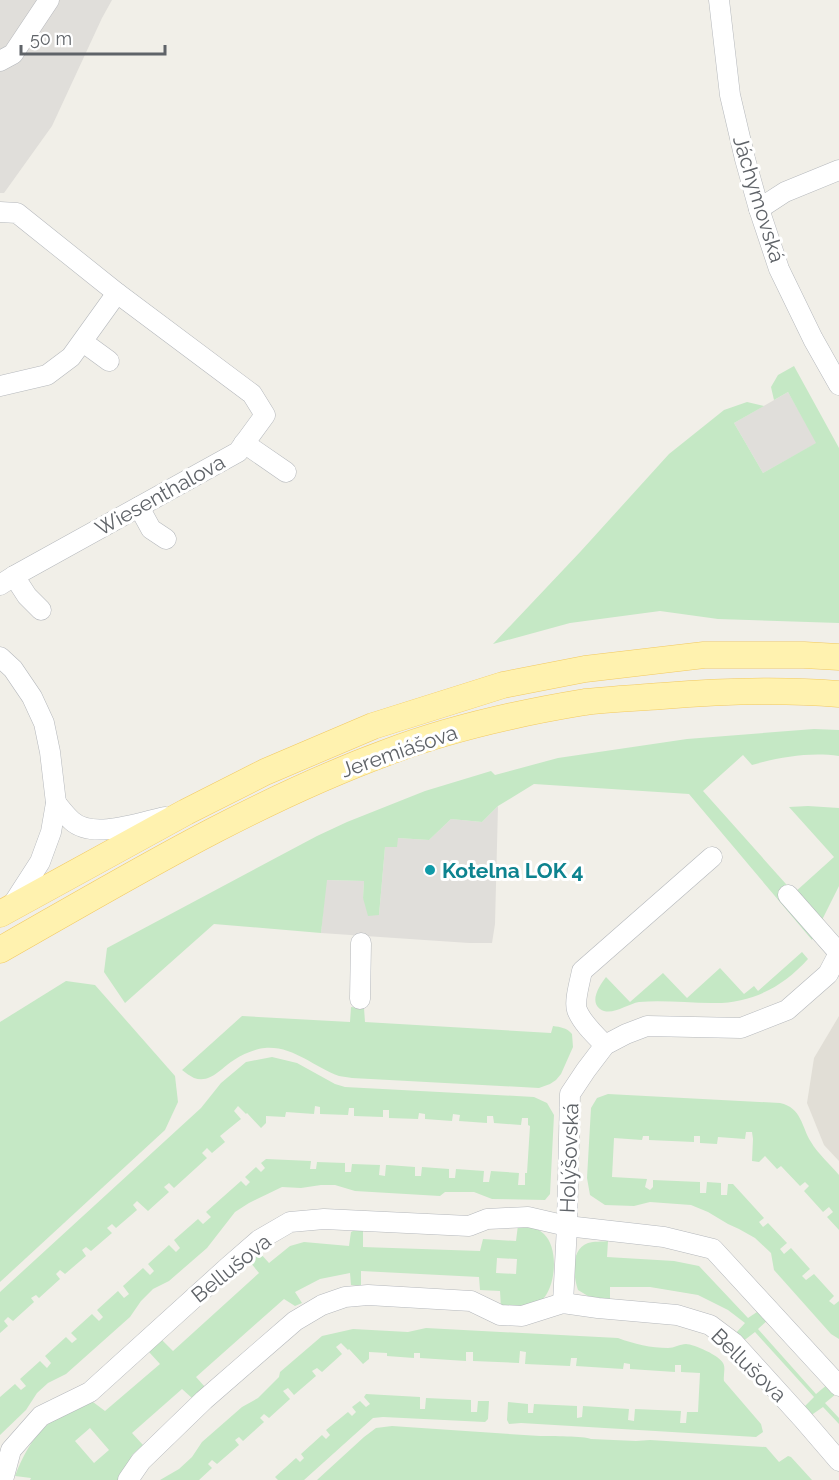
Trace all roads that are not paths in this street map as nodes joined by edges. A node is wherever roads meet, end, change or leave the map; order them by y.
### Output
1 (49, 0) edge
2 (719, 0) edge
3 (0, 61) edge
4 (839, 170) edge
5 (759, 208) junction
6 (0, 212) edge
7 (117, 292) junction
8 (82, 342) junction
9 (109, 361) dead end
10 (839, 385) edge
11 (0, 386) edge
12 (244, 443) junction
13 (286, 472) dead end
14 (139, 507) junction
15 (166, 539) dead end
16 (7, 580) edge
17 (41, 610) dead end
18 (0, 657) edge
19 (839, 657) edge
20 (839, 694) edge
21 (56, 803) junction
22 (186, 812) junction
23 (712, 857) dead end
24 (788, 895) dead end
25 (5, 911) edge
26 (361, 944) dead end
27 (0, 950) edge
28 (839, 953) edge
29 (360, 999) dead end
30 (605, 1045) junction
31 (567, 1226) junction
32 (563, 1303) junction
33 (839, 1386) edge
34 (839, 1461) edge
35 (3, 1480) edge
36 (128, 1480) edge

1 - 3 street
2 - 5 street, Jáchymovská
4 - 5 street
5 - 10 street, Jáchymovská
6 - 7 street, Wiesenthalova
7 - 8 street
7 - 12 street, Wiesenthalova
8 - 9 street
8 - 11 street
12 - 13 street
12 - 14 street, Wiesenthalova
14 - 15 street
14 - 16 street, Wiesenthalova
16 - 17 street
18 - 21 street
19 - 22 main road, Jeremiášova
20 - 27 main road, Jeremiášova
21 - 22 street
21 - 25 street
22 - 25 main road, Jeremiášova
23 - 30 street
24 - 28 street
26 - 29 street
28 - 30 street, Holýšovská
30 - 31 street, Holýšovská
31 - 32 street
31 - 33 street, Bellušova
31 - 35 street, Bellušova
32 - 34 street, Bellušova
32 - 36 street, Bellušova

